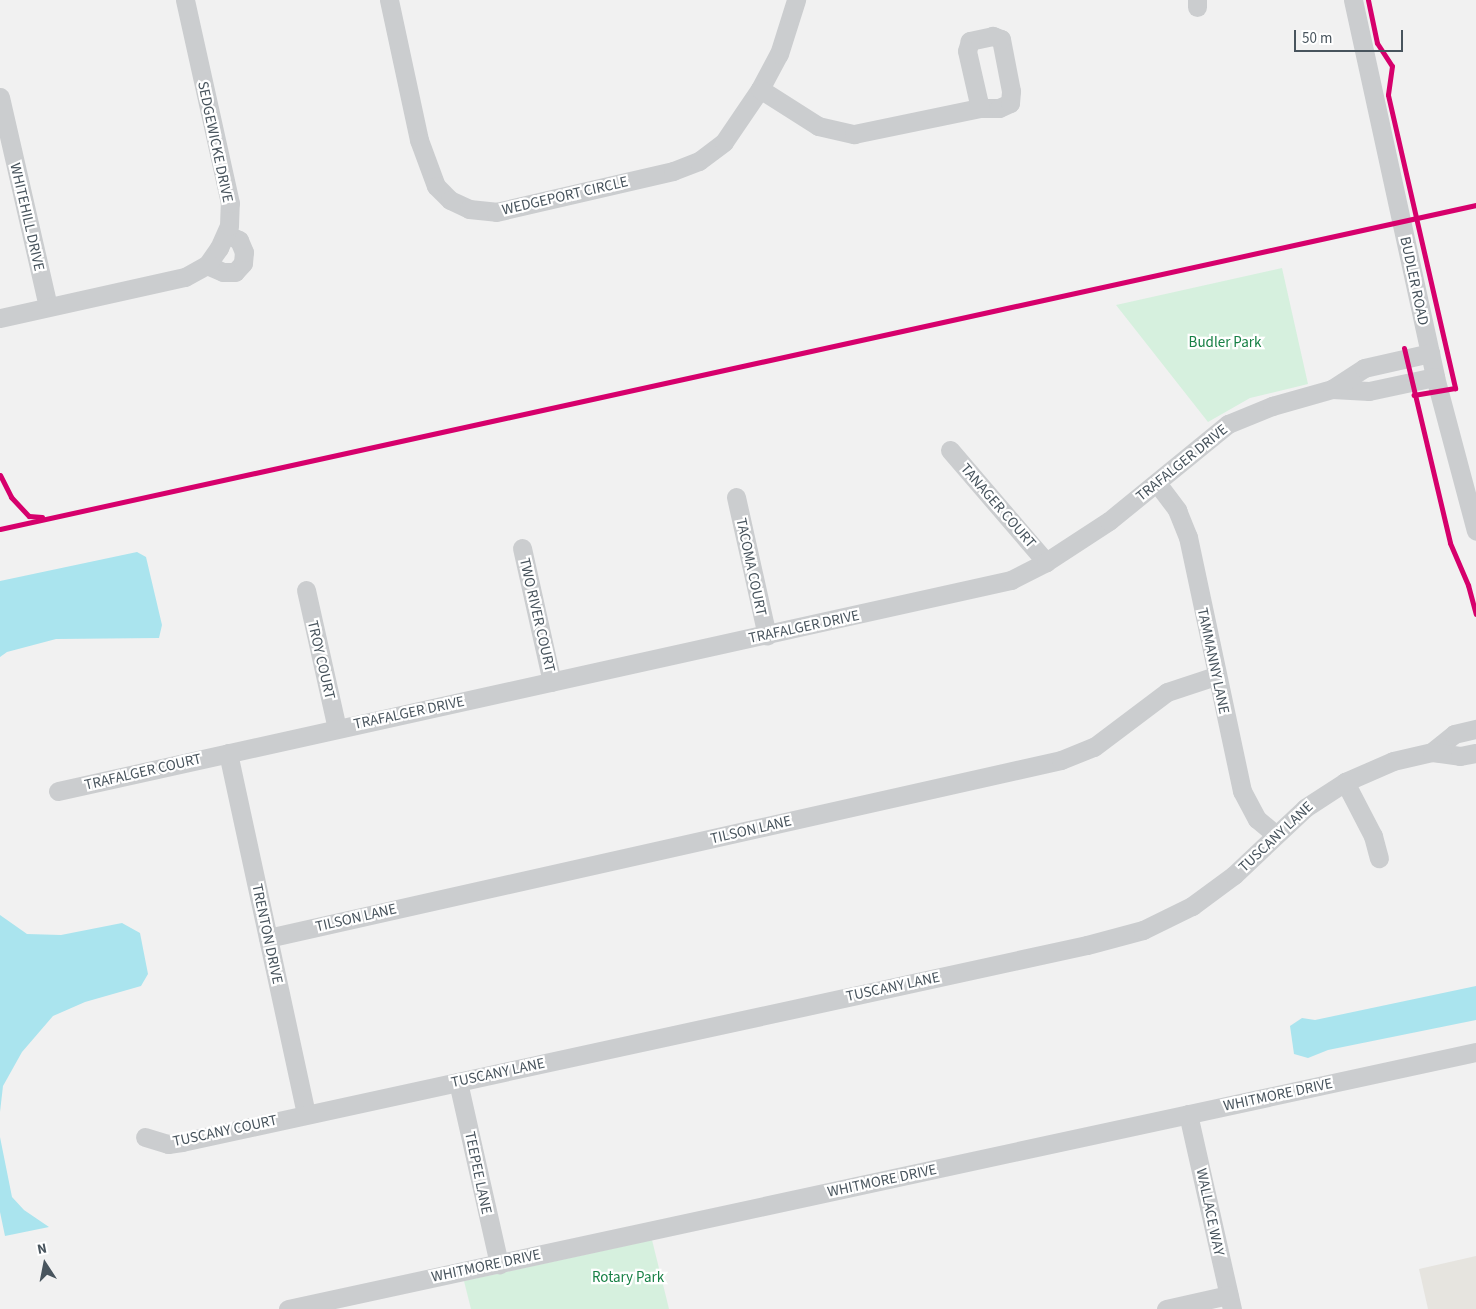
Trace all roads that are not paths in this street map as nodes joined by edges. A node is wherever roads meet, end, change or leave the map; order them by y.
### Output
1 (185, 0) edge
2 (389, 0) edge
3 (796, 0) edge
4 (1353, 0) edge
5 (760, 89) junction
6 (0, 97) edge
7 (980, 108) dead end
8 (226, 234) junction
9 (207, 265) junction
10 (48, 307) junction
11 (0, 318) edge
12 (1430, 353) junction
13 (1435, 377) junction
14 (1332, 389) junction
15 (950, 450) dead end
16 (1157, 483) junction
17 (736, 497) dead end
18 (1476, 531) edge
19 (522, 548) dead end
20 (1046, 562) junction
21 (306, 590) dead end
22 (767, 636) junction
23 (1216, 676) junction
24 (552, 682) junction
25 (1476, 728) edge
26 (337, 729) junction
27 (1432, 752) junction
28 (228, 753) junction
29 (1476, 753) edge
30 (1345, 782) junction
31 (58, 791) dead end
32 (1275, 834) junction
33 (1379, 858) dead end
34 (268, 938) junction
35 (1476, 1052) edge
36 (458, 1082) junction
37 (306, 1114) junction
38 (1188, 1114) junction
39 (145, 1137) dead end
40 (499, 1264) junction
41 (1230, 1302) edge
42 (288, 1309) edge
43 (1166, 1309) edge

1 - 8 street, SEDGEWICKE DRIVE
2 - 5 street, WEDGEPORT CIRCLE
3 - 5 street, WEDGEPORT CIRCLE
4 - 12 street, BUDLER ROAD
5 - 7 street
6 - 10 street, WHITEHILL DRIVE
8 - 9 street, SEDGEWICKE DRIVE
8 - 9 street
9 - 10 street, SEDGEWICKE DRIVE
10 - 11 street, SEDGEWICKE DRIVE
12 - 13 street, BUDLER ROAD
12 - 14 street, TRAFALGER DRIVE
13 - 14 street, TRAFALGER DRIVE
13 - 18 street, BUDLER ROAD
14 - 16 street, TRAFALGER DRIVE
15 - 20 street, TANAGER COURT
16 - 20 street, TRAFALGER DRIVE
16 - 23 street, TAMMANNY LANE
17 - 22 street, TACOMA COURT
19 - 24 street, TWO RIVER COURT
20 - 22 street, TRAFALGER DRIVE
21 - 26 street, TROY COURT
22 - 24 street, TRAFALGER DRIVE
23 - 32 street, TAMMANNY LANE
23 - 34 street, TILSON LANE
24 - 26 street, TRAFALGER DRIVE
25 - 27 street, TUSCANY LANE
26 - 28 street, TRAFALGER DRIVE
27 - 29 street, TUSCANY LANE
27 - 30 street, TUSCANY LANE
28 - 31 street, TRAFALGER COURT
28 - 34 street, TRENTON DRIVE
30 - 32 street, TUSCANY LANE
30 - 33 street
32 - 36 street, TUSCANY LANE
34 - 37 street, TRENTON DRIVE
35 - 38 street, WHITMORE DRIVE
36 - 37 street, TUSCANY LANE
36 - 40 street, TEEPEE LANE
37 - 39 street, TUSCANY COURT
38 - 40 street, WHITMORE DRIVE
38 - 41 street, WALLACE WAY
40 - 42 street, WHITMORE DRIVE
41 - 43 street

